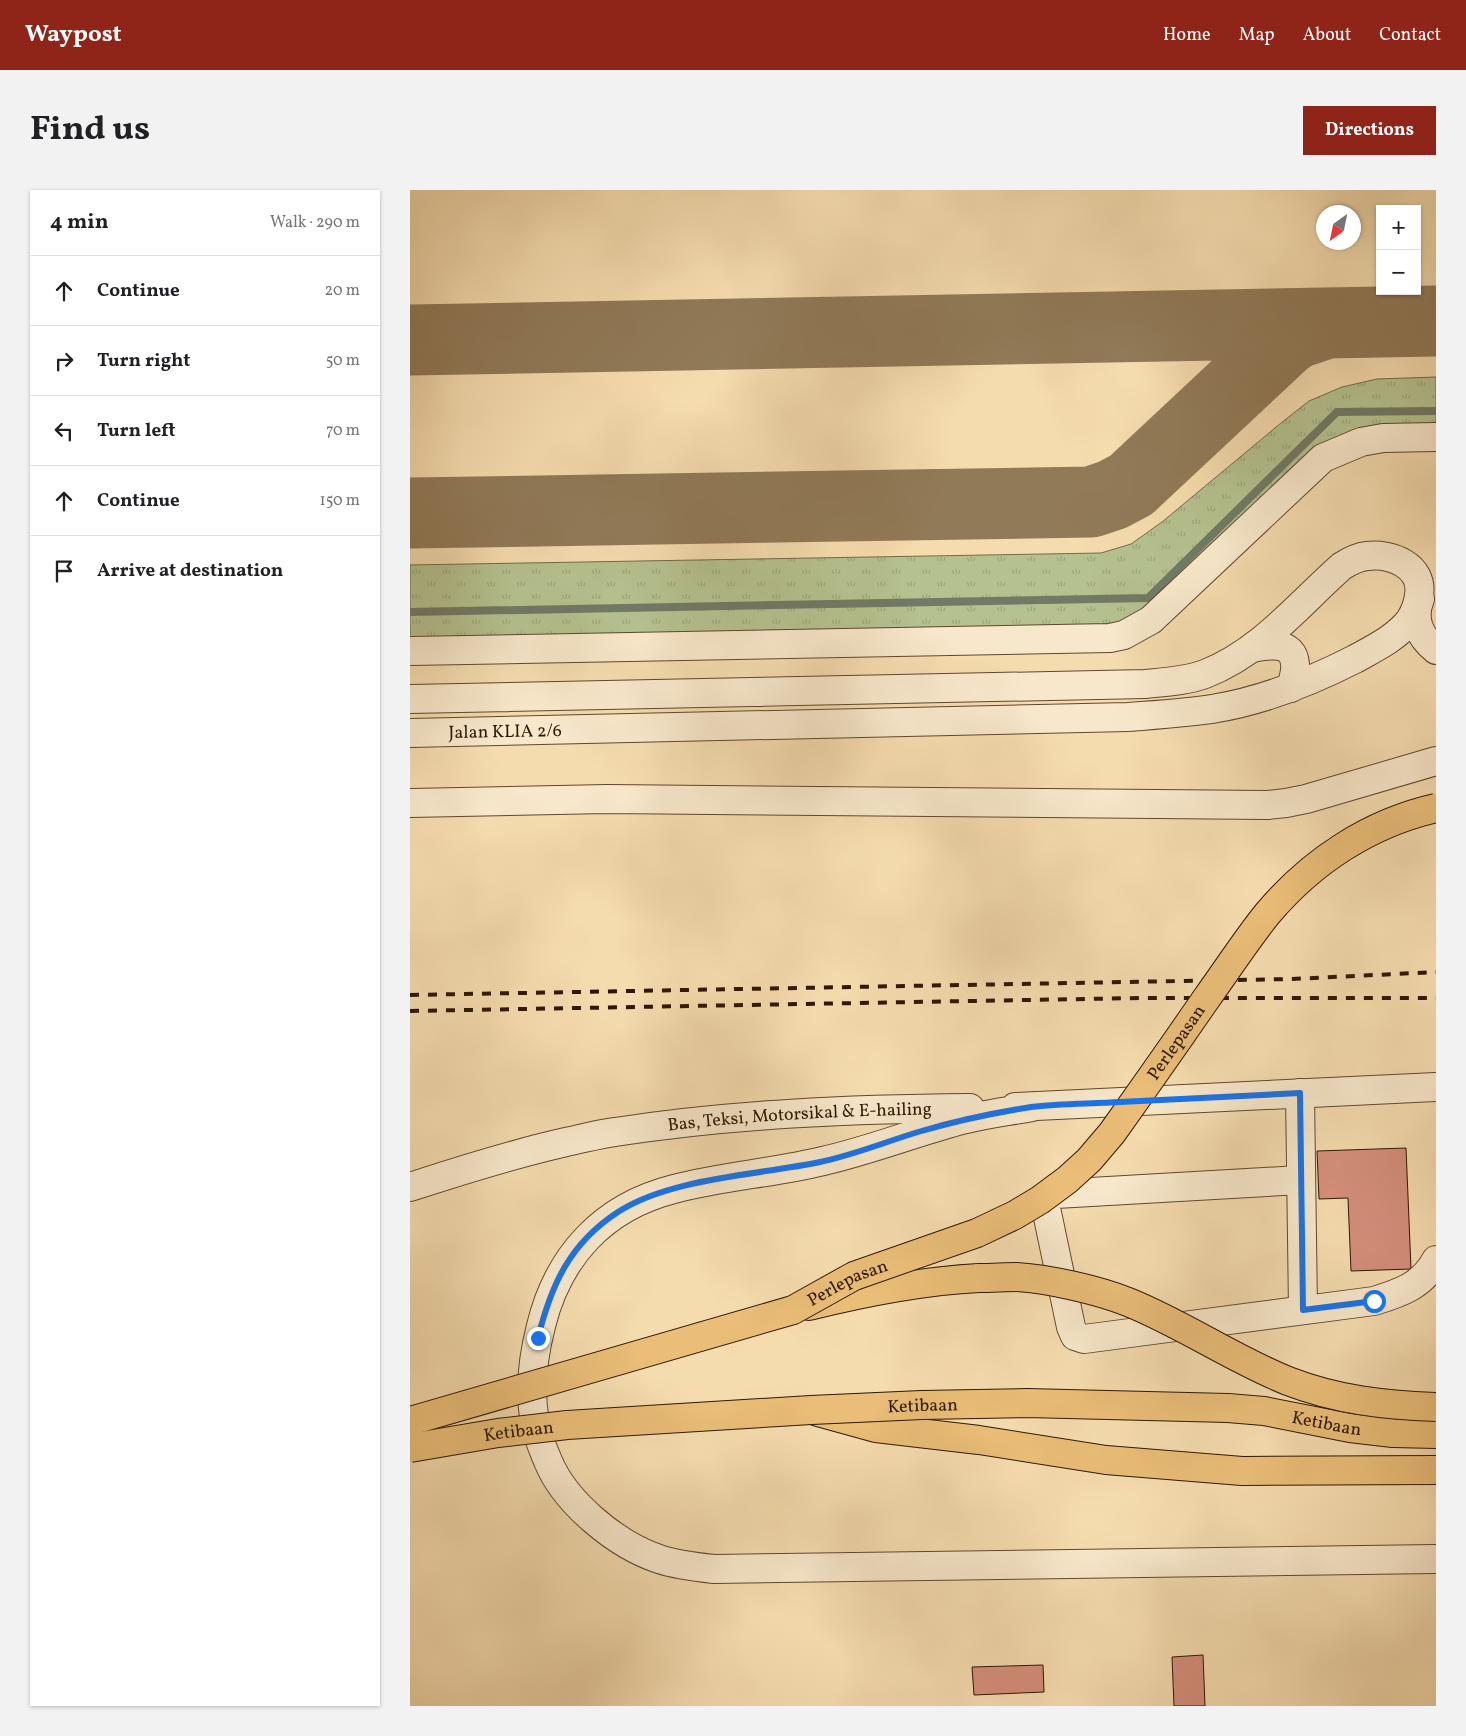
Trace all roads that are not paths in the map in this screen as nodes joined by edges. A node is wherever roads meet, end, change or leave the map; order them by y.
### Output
1 (1436, 437) edge
2 (1436, 582) edge
3 (1417, 605) junction
4 (1252, 648) junction
5 (1436, 650) edge
6 (410, 651) edge
7 (1291, 688) junction
8 (410, 699) edge
9 (410, 733) edge
10 (1436, 761) edge
11 (410, 803) edge
12 (1436, 808) edge
13 (1436, 1087) edge
14 (1300, 1093) junction
15 (1032, 1107) junction
16 (1300, 1180) junction
17 (410, 1188) edge
18 (1436, 1260) edge
19 (793, 1310) junction
20 (1303, 1310) junction
21 (1436, 1407) edge
22 (810, 1410) junction
23 (410, 1421) edge
24 (1436, 1434) edge
25 (410, 1448) edge
26 (1436, 1470) edge
27 (1436, 1559) edge

1 - 6 lane
2 - 3 lane, Jalan KLIA 2/6
3 - 4 lane
3 - 5 lane
3 - 7 lane, Jalan KLIA 2/6
4 - 7 lane
4 - 8 lane
7 - 9 lane, Jalan KLIA 2/6
10 - 11 lane
12 - 19 main road, Perlepasan, bridge
13 - 14 lane, Bas, Teksi, Motorsikal & E-hailing
14 - 15 lane, Bas, Teksi, Motorsikal & E-hailing
14 - 16 lane
15 - 17 lane, Bas, Teksi, Motorsikal & E-hailing
15 - 27 lane
16 - 20 lane
16 - 20 lane
18 - 20 lane
19 - 21 main road, bridge
19 - 23 main road, bridge
22 - 24 main road, Ketibaan, bridge
22 - 25 main road, Ketibaan, bridge
22 - 26 main road

